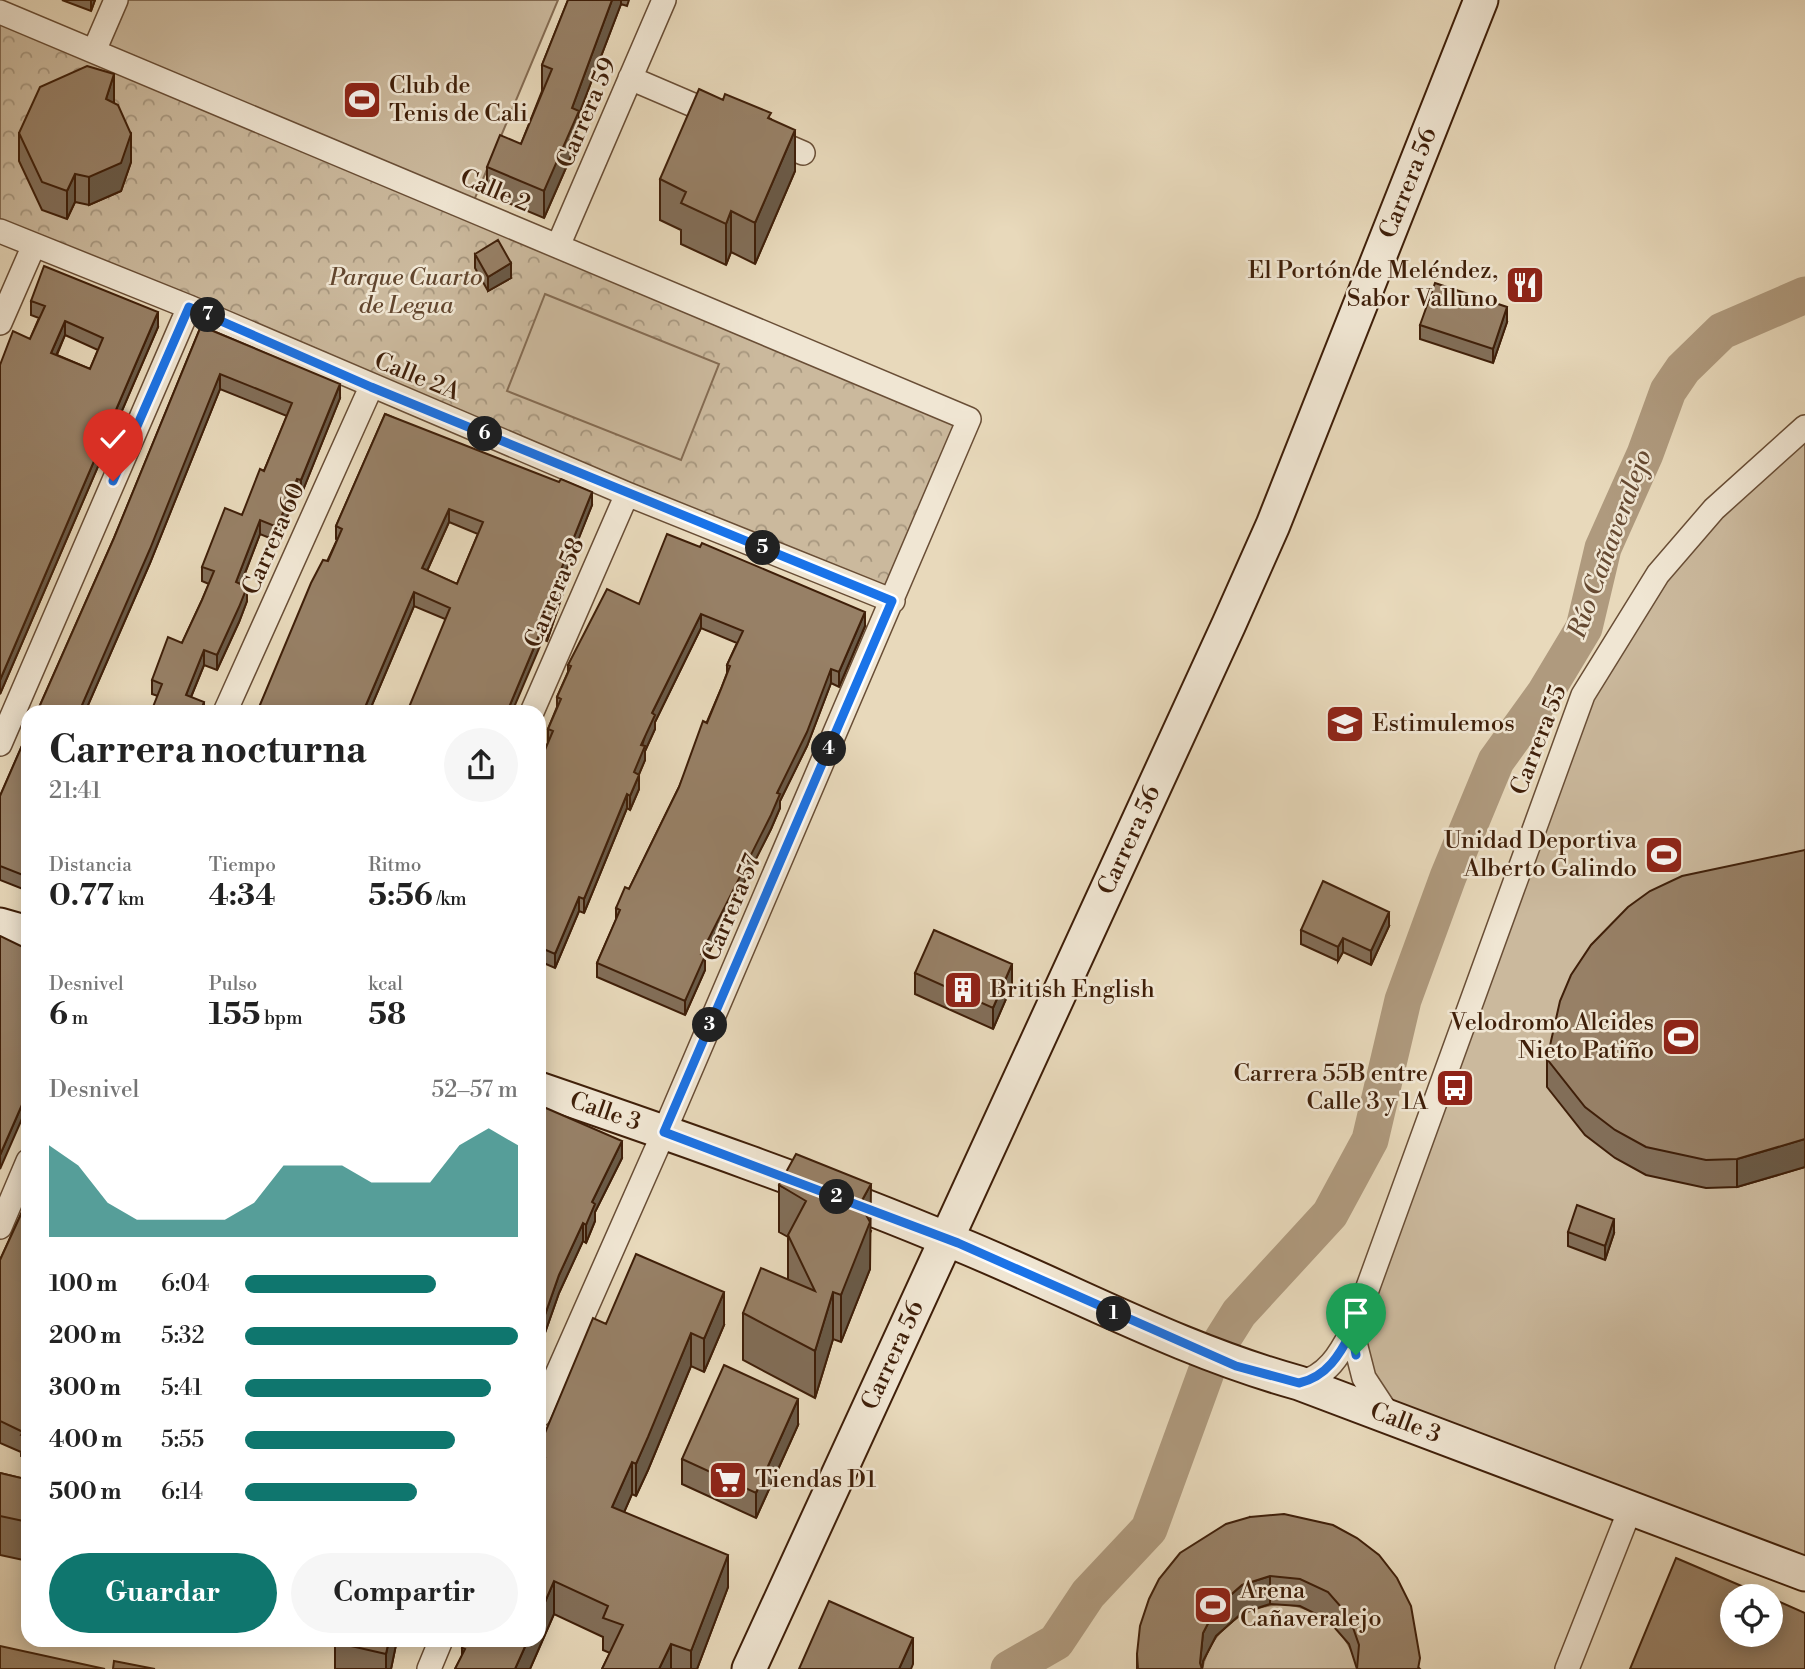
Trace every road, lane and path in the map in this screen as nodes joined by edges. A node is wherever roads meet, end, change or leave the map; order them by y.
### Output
1 (116, 0) edge
2 (664, 0) edge
3 (1481, 0) edge
4 (0, 12) edge
5 (94, 51) junction
6 (630, 78) junction
7 (803, 153) dead end
8 (0, 231) edge
9 (34, 245) junction
10 (558, 246) junction
11 (189, 307) junction
12 (0, 323) edge
13 (371, 387) junction
14 (969, 419) joint
15 (1805, 427) edge
16 (626, 494) junction
17 (892, 601) junction
18 (228, 705) edge
19 (535, 705) edge
20 (0, 744) edge
21 (0, 925) edge
22 (21, 931) edge
23 (546, 1091) edge
24 (664, 1132) junction
25 (21, 1178) edge
26 (0, 1227) edge
27 (947, 1239) junction
28 (1352, 1331) junction
29 (1299, 1383) junction
30 (546, 1399) edge
31 (1392, 1419) junction
32 (1631, 1507) junction
33 (1805, 1574) edge
34 (438, 1647) edge
35 (429, 1669) edge
36 (749, 1669) edge
37 (1567, 1669) edge

1 - 5 street
2 - 6 street, Carrera 59
3 - 27 street, Carrera 56
4 - 5 street, Calle 2
5 - 10 street, Calle 2
6 - 7 street
6 - 10 street, Carrera 59
8 - 9 street, Calle 2A
9 - 11 street, Calle 2A
9 - 12 street
10 - 14 street, Calle 2
11 - 13 street, Calle 2A
11 - 20 street
13 - 16 street, Calle 2A
13 - 18 street, Carrera 60
14 - 17 street, Carrera 57
15 - 28 street, Carrera 55
16 - 17 street, Calle 2A
16 - 19 street, Carrera 58
17 - 24 street, Carrera 57
21 - 22 street
23 - 24 street, Calle 3
24 - 27 street, Calle 3
24 - 30 street, Carrera 57
25 - 26 street
27 - 29 street, Calle 3
27 - 36 street, Carrera 56
28 - 29 street, Carrera 55
28 - 31 street
29 - 31 street, Calle 3
31 - 32 street, Calle 3
32 - 33 street, Calle 3
32 - 37 street
34 - 35 street

